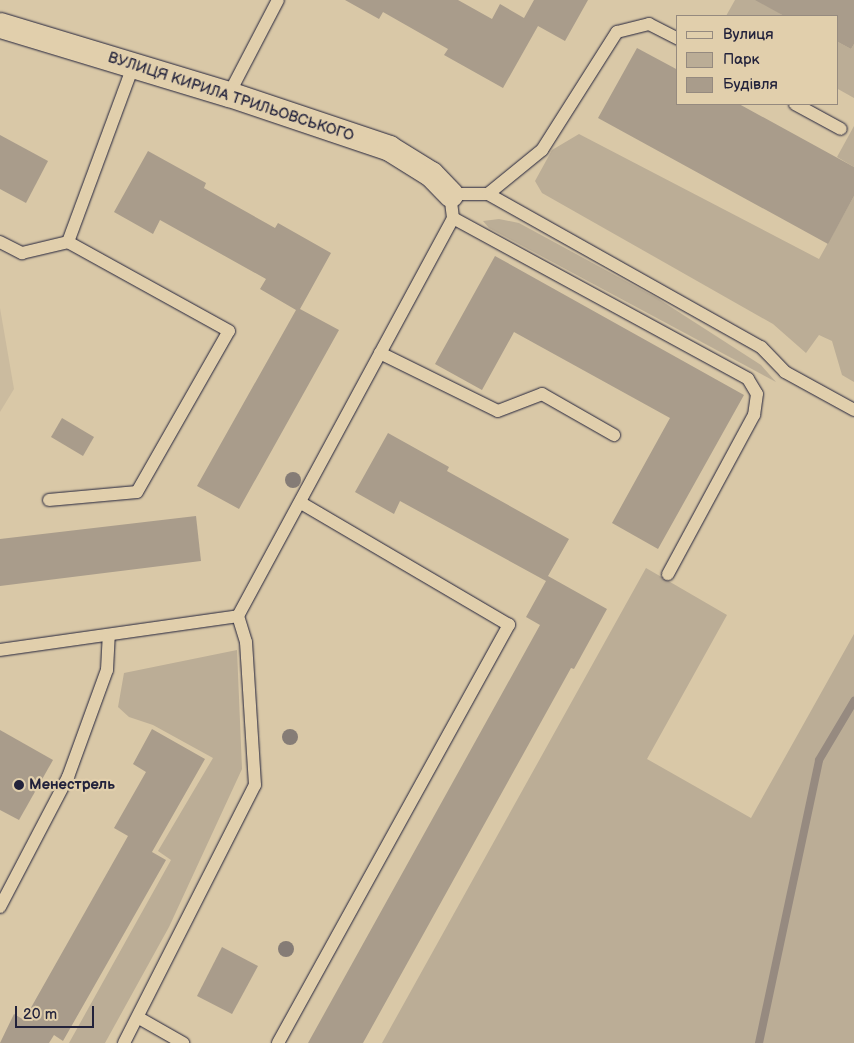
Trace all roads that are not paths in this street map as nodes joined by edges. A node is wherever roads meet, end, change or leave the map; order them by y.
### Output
1 (278, 0) edge
2 (0, 25) edge
3 (676, 38) edge
4 (133, 66) junction
5 (229, 94) junction
6 (797, 105) edge
7 (841, 129) dead end
8 (488, 194) junction
9 (451, 206) junction
10 (0, 242) edge
11 (68, 242) junction
12 (380, 353) junction
13 (854, 410) edge
14 (614, 434) dead end
15 (49, 500) dead end
16 (301, 503) junction
17 (668, 574) dead end
18 (238, 616) junction
19 (109, 635) junction
20 (0, 650) edge
21 (0, 906) edge
22 (138, 1018) junction
23 (124, 1043) edge
24 (183, 1043) edge
25 (278, 1043) edge

1 - 5 lane
2 - 4 street, ВУЛИЦЯ КИРИЛА ТРИЛЬОВСЬКОГО
3 - 8 lane
4 - 5 street, ВУЛИЦЯ КИРИЛА ТРИЛЬОВСЬКОГО
4 - 11 lane
5 - 9 street, ВУЛИЦЯ КИРИЛА ТРИЛЬОВСЬКОГО
6 - 7 lane
8 - 9 lane
8 - 13 lane
9 - 12 lane
9 - 17 lane
10 - 11 lane
11 - 15 lane
12 - 14 lane
12 - 16 lane
16 - 18 lane
16 - 25 lane
18 - 19 lane
18 - 22 lane
19 - 20 lane
19 - 21 lane
22 - 23 lane
22 - 24 lane

